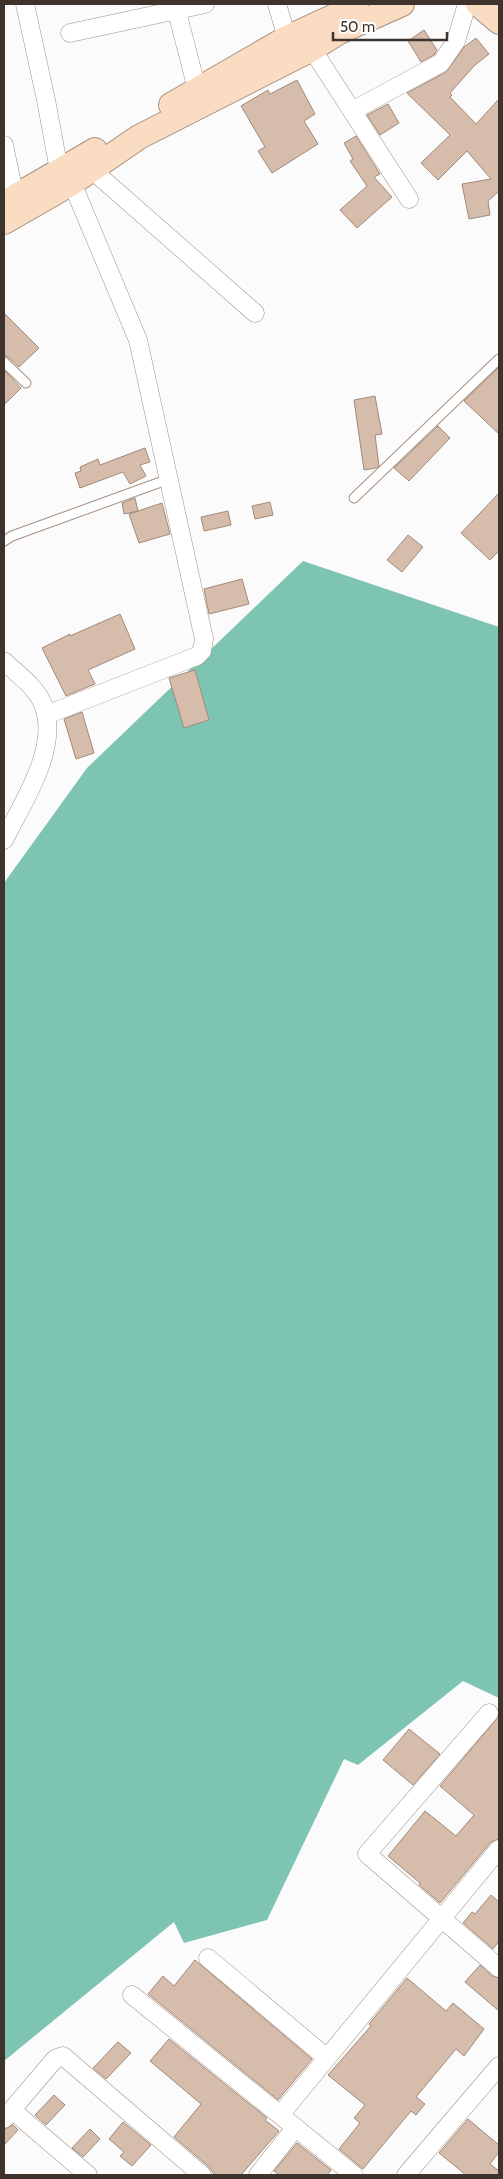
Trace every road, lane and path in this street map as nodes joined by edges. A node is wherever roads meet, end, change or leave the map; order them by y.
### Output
1 (25, 4) edge
2 (205, 4) edge
3 (277, 4) edge
4 (362, 4) edge
5 (402, 4) edge
6 (466, 4) edge
7 (478, 4) edge
8 (176, 8) edge
9 (499, 22) edge
10 (70, 33) dead end
11 (287, 38) junction
12 (312, 49) junction
13 (200, 98) junction
14 (352, 111) junction
15 (4, 146) edge
16 (91, 168) junction
17 (65, 176) junction
18 (409, 199) dead end
19 (9, 200) edge
20 (4, 222) edge
21 (255, 313) dead end
22 (499, 359) edge
23 (4, 362) edge
24 (26, 383) dead end
25 (168, 479) junction
26 (354, 498) dead end
27 (4, 541) edge
28 (4, 661) edge
29 (46, 715) junction
30 (4, 840) edge
31 (489, 1713) dead end
32 (499, 1849) edge
33 (442, 1918) junction
34 (208, 1958) dead end
35 (499, 1968) edge
36 (132, 1995) dead end
37 (327, 2058) junction
38 (498, 2070) edge
39 (8, 2115) edge
40 (280, 2115) junction
41 (295, 2128) junction
42 (88, 2175) edge
43 (202, 2175) edge
44 (258, 2175) edge
45 (354, 2175) edge
46 (406, 2175) edge

1 - 17 street
2 - 8 street
3 - 11 street
4 - 11 street
5 - 12 street
6 - 14 street
7 - 9 street
8 - 10 street
8 - 13 street
11 - 13 street
12 - 13 street
12 - 14 street
13 - 16 street
13 - 17 street
14 - 18 street
15 - 19 street
16 - 17 street
16 - 21 street
17 - 19 street
17 - 20 street
17 - 25 street
22 - 26 lane
23 - 24 lane
25 - 27 lane
25 - 29 street
28 - 29 street
29 - 30 street
31 - 33 street
32 - 33 street
33 - 35 street
33 - 37 street
34 - 37 street
36 - 40 street
37 - 40 street
38 - 46 street
39 - 42 street
39 - 43 street
40 - 41 street
41 - 44 street
41 - 45 street

